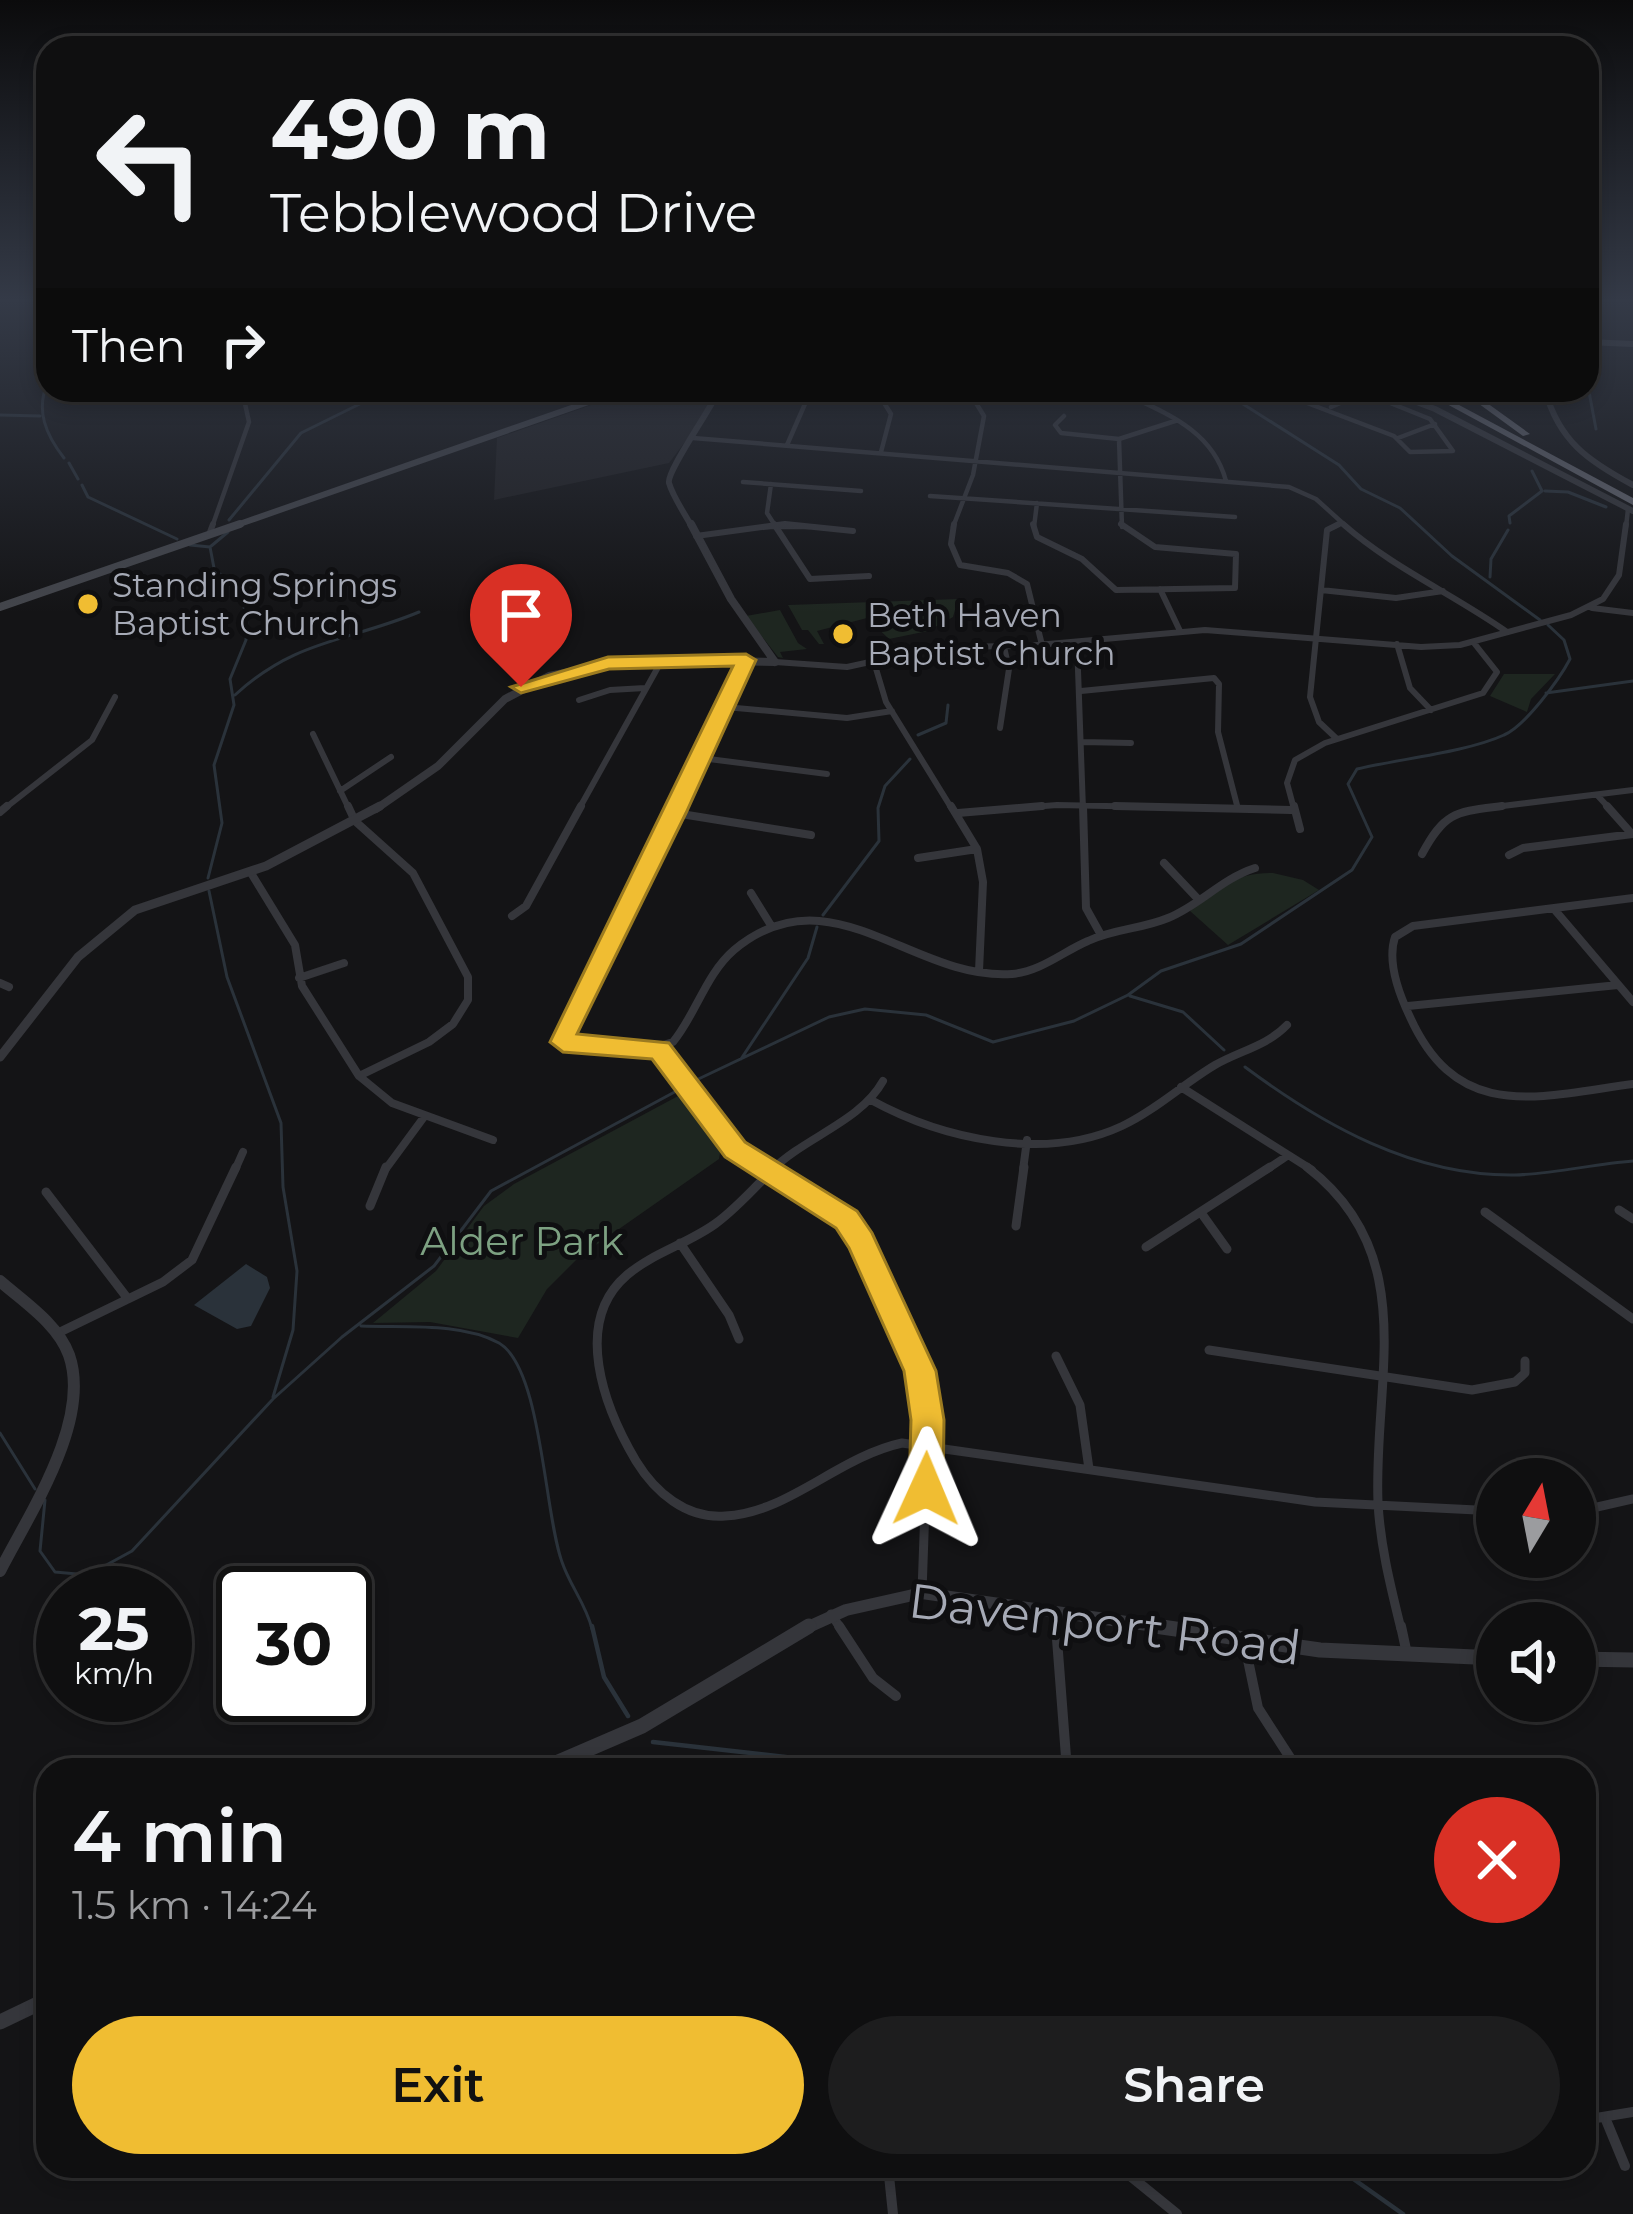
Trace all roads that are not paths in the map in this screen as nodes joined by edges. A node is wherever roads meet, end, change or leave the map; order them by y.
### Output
1 (245, 406) edge
2 (576, 406) edge
3 (710, 406) edge
4 (804, 406) edge
5 (886, 406) edge
6 (979, 406) edge
7 (1148, 406) edge
8 (1402, 406) edge
9 (1430, 406) edge
10 (1442, 406) edge
11 (1457, 406) edge
12 (1465, 406) edge
13 (1481, 406) edge
14 (1549, 406) edge
15 (1330, 407) edge
16 (1064, 416) dead end
17 (1175, 421) junction
18 (1436, 424) junction
19 (693, 438) junction
20 (1398, 438) junction
21 (1118, 439) junction
22 (787, 445) junction
23 (880, 452) junction
24 (1556, 457) junction
25 (976, 459) junction
26 (1120, 474) junction
27 (743, 482) dead end
28 (1226, 482) junction
29 (771, 484) junction
30 (861, 491) dead end
31 (930, 496) dead end
32 (964, 498) junction
33 (1632, 500) edge
34 (1037, 503) junction
35 (1120, 509) junction
36 (1235, 517) dead end
37 (1340, 524) junction
38 (772, 525) junction
39 (853, 531) dead end
40 (210, 532) junction
41 (696, 536) junction
42 (1629, 536) edge
43 (869, 576) dead end
44 (1160, 589) junction
45 (1321, 590) junction
46 (1445, 590) junction
47 (15, 601) joint
48 (0, 603) edge
49 (1590, 608) junction
50 (1633, 614) edge
51 (1180, 632) junction
52 (1509, 634) junction
53 (1316, 636) junction
54 (1077, 642) junction
55 (1474, 643) junction
56 (1397, 644) junction
57 (1042, 645) junction
58 (1004, 647) junction
59 (662, 660) junction
60 (746, 660) junction
61 (775, 662) junction
62 (874, 662) junction
63 (647, 688) junction
64 (1081, 691) junction
65 (115, 697) dead end
66 (579, 700) dead end
67 (724, 707) junction
68 (892, 711) junction
69 (1432, 712) junction
70 (1000, 728) dead end
71 (313, 734) dead end
72 (1337, 739) junction
73 (1082, 742) junction
74 (1131, 743) dead end
75 (391, 757) dead end
76 (701, 758) junction
77 (827, 774) dead end
78 (1633, 790) edge
79 (340, 791) junction
80 (1596, 794) junction
81 (1083, 806) junction
82 (1238, 810) junction
83 (1291, 810) junction
84 (0, 812) edge
85 (675, 813) junction
86 (958, 813) junction
87 (355, 821) junction
88 (1300, 829) dead end
89 (1632, 834) edge
90 (811, 835) dead end
91 (977, 849) junction
92 (1422, 854) dead end
93 (1509, 855) dead end
94 (918, 858) dead end
95 (1164, 863) dead end
96 (1255, 868) dead end
97 (250, 872) junction
98 (751, 893) dead end
99 (1197, 898) junction
100 (1633, 898) edge
101 (1554, 908) junction
102 (512, 916) dead end
103 (772, 927) junction
104 (1101, 935) junction
105 (344, 963) dead end
106 (979, 971) junction
107 (299, 979) junction
108 (1618, 985) junction
109 (1633, 1002) edge
110 (1408, 1006) junction
111 (1287, 1025) dead end
112 (660, 1049) junction
113 (0, 1057) edge
114 (359, 1076) junction
115 (883, 1081) dead end
116 (1633, 1084) edge
117 (1181, 1088) junction
118 (871, 1100) junction
119 (424, 1117) junction
120 (493, 1140) dead end
121 (1027, 1140) junction
122 (243, 1152) dead end
123 (1287, 1156) junction
124 (768, 1173) junction
125 (46, 1192) dead end
126 (370, 1206) dead end
127 (1619, 1210) dead end
128 (1485, 1212) dead end
129 (1202, 1214) junction
130 (1633, 1219) edge
131 (1016, 1226) dead end
132 (680, 1243) junction
133 (1146, 1247) dead end
134 (1227, 1250) dead end
135 (0, 1281) edge
136 (128, 1299) junction
137 (1633, 1319) edge
138 (56, 1334) junction
139 (739, 1339) dead end
140 (1209, 1350) dead end
141 (1056, 1356) dead end
142 (1525, 1360) dead end
143 (1385, 1379) junction
144 (927, 1445) junction
145 (1089, 1469) junction
146 (1633, 1499) edge
147 (1378, 1507) junction
148 (1596, 1507) edge
149 (1476, 1510) edge
150 (0, 1570) edge
151 (922, 1593) junction
152 (1055, 1612) junction
153 (832, 1614) junction
154 (1244, 1641) junction
155 (1407, 1654) junction
156 (1476, 1657) edge
157 (1596, 1659) edge
158 (1633, 1660) edge
159 (896, 1696) dead end
160 (570, 1758) edge
161 (1066, 1758) edge
162 (1290, 1758) edge
163 (36, 2005) edge
164 (0, 2022) edge
165 (1633, 2112) edge
166 (1596, 2120) edge
167 (1606, 2120) junction
168 (1625, 2166) dead end
169 (890, 2178) edge
170 (1133, 2178) edge
171 (892, 2214) edge
172 (1177, 2214) edge

1 - 40 street
2 - 40 main road
3 - 19 street
4 - 22 street
5 - 23 street
6 - 25 street
7 - 17 street
8 - 18 street
9 - 33 street
10 - 24 highway
11 - 24 highway
12 - 24 highway
13 - 24 highway
14 - 33 street
15 - 20 street
16 - 21 street
17 - 21 street
17 - 28 street
18 - 20 street
18 - 20 street
19 - 22 street
19 - 41 street
21 - 26 street
22 - 23 street
23 - 25 street
24 - 33 highway
25 - 26 street
25 - 32 street
26 - 28 street
26 - 35 street
27 - 29 street
28 - 37 street
29 - 30 street
29 - 38 street
31 - 32 street
32 - 34 street
32 - 57 street
33 - 42 street
34 - 35 street
34 - 44 street
35 - 36 street
35 - 44 street
37 - 45 street
37 - 46 street
38 - 39 street
38 - 41 street
38 - 43 street
40 - 47 main road
41 - 61 street
42 - 49 street
44 - 51 street
45 - 46 street
45 - 53 street
46 - 52 street
47 - 48 street
49 - 50 street
49 - 52 street
51 - 53 street
51 - 54 street
52 - 55 street
53 - 56 street
53 - 72 street
54 - 57 street
54 - 64 street
55 - 56 street
55 - 69 street
56 - 69 street
57 - 58 street
58 - 62 street
58 - 70 street
59 - 60 street
59 - 63 street
59 - 87 street
60 - 61 street
60 - 67 street
61 - 62 street
62 - 68 street
63 - 66 street
63 - 102 street
64 - 73 street
64 - 82 street
65 - 84 street
67 - 68 street
67 - 76 street
68 - 86 street
69 - 72 street
71 - 79 street
72 - 83 street
73 - 74 street
73 - 81 street
75 - 79 street
76 - 77 street
76 - 85 street
78 - 80 street
79 - 87 street
80 - 89 street
80 - 92 street
81 - 82 street
81 - 86 street
81 - 104 street
82 - 83 street
83 - 88 street
85 - 90 street
85 - 112 street
86 - 91 street
87 - 97 street
87 - 114 street
89 - 93 street
91 - 94 street
91 - 106 street
95 - 99 street
96 - 99 street
97 - 107 street
97 - 113 street
98 - 103 street
99 - 104 street
100 - 101 street
101 - 108 street
101 - 110 street
103 - 106 street
103 - 112 street
104 - 106 street
105 - 107 street
107 - 114 street
108 - 109 street
108 - 110 street
110 - 116 street
111 - 117 street
112 - 124 street
114 - 119 street
115 - 118 street
117 - 121 street
117 - 123 street
118 - 121 street
118 - 124 street
119 - 120 street
119 - 126 street
121 - 131 street
122 - 136 street
123 - 129 street
123 - 143 street
124 - 132 street
124 - 144 street
125 - 136 street
127 - 130 street
128 - 137 street
129 - 133 street
129 - 134 street
132 - 139 street
132 - 144 street
135 - 138 street
136 - 138 street
138 - 150 street
140 - 143 street
141 - 145 street
142 - 143 street
143 - 147 street
144 - 145 street
144 - 151 street
145 - 147 street
146 - 148 street
147 - 149 street
147 - 155 street
151 - 152 street, Davenport Road
151 - 153 street, Davenport Road
152 - 154 street, Davenport Road
152 - 161 street
153 - 159 street
153 - 160 street, Davenport Road
154 - 155 street, Davenport Road
154 - 162 street
155 - 156 street, Davenport Road
157 - 158 street
163 - 164 street
165 - 167 street
166 - 167 street
167 - 168 street
169 - 171 street
170 - 172 street

